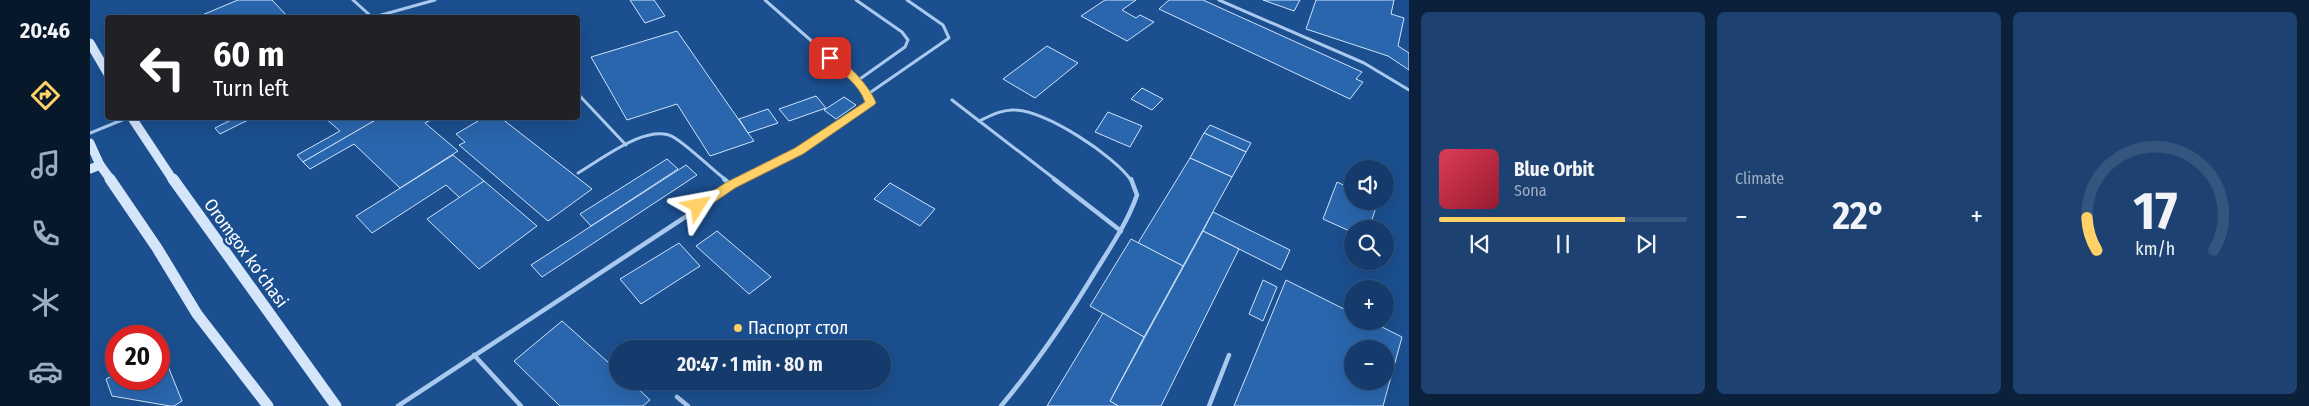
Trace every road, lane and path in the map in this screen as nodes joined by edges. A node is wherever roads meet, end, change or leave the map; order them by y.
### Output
1 (353, 0) edge
2 (435, 0) edge
3 (765, 0) edge
4 (856, 0) edge
5 (907, 0) edge
6 (1220, 0) edge
7 (372, 15) edge
8 (381, 15) edge
9 (90, 43) edge
10 (105, 69) edge
11 (857, 81) junction
12 (1409, 90) edge
13 (868, 94) junction
14 (580, 96) edge
15 (952, 100) dead end
16 (122, 120) edge
17 (133, 120) edge
18 (979, 121) junction
19 (90, 133) edge
20 (90, 143) edge
21 (626, 145) junction
22 (95, 167) edge
23 (578, 173) dead end
24 (731, 185) junction
25 (1121, 231) junction
26 (474, 355) junction
27 (1229, 355) dead end
28 (677, 397) dead end
29 (268, 406) edge
30 (336, 406) edge
31 (398, 406) edge
32 (521, 406) edge
33 (688, 406) edge
34 (1001, 406) edge
35 (1209, 406) edge

1 - 7 lane
2 - 8 lane
3 - 11 lane
4 - 11 lane
5 - 13 lane
6 - 12 lane
9 - 10 main road
11 - 13 lane
13 - 24 lane
14 - 21 lane
15 - 18 lane
16 - 19 lane
17 - 30 main road, Oromgox ko‘chasi
18 - 25 lane
18 - 25 lane
20 - 22 main road
21 - 23 lane
21 - 24 lane
22 - 29 main road
24 - 26 lane
25 - 34 lane
26 - 31 lane
26 - 32 lane
27 - 35 lane
28 - 33 lane

